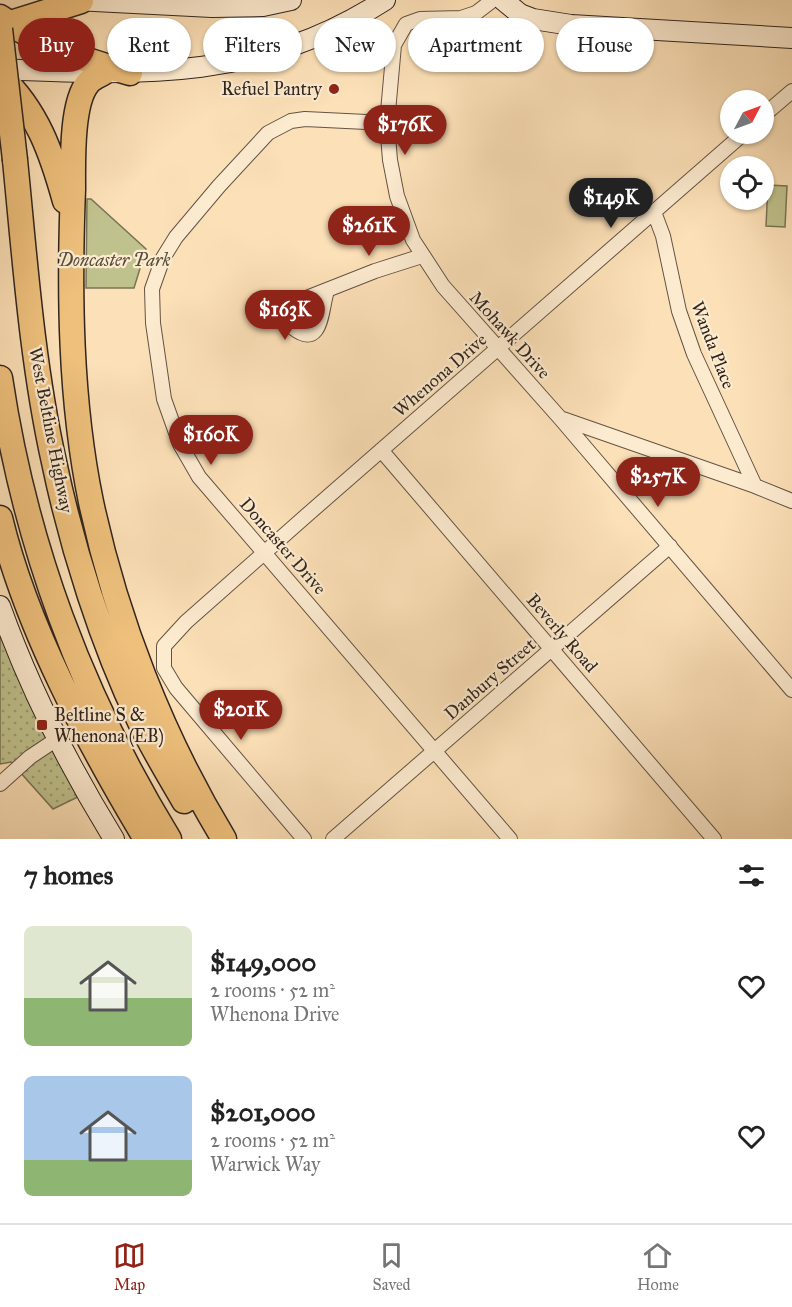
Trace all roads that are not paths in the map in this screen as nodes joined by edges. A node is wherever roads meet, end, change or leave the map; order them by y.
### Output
1 (75, 0) edge
2 (98, 0) edge
3 (291, 0) edge
4 (385, 0) edge
5 (493, 0) edge
6 (503, 0) edge
7 (81, 1) edge
8 (2, 24) edge
9 (792, 38) edge
10 (0, 69) edge
11 (103, 73) junction
12 (130, 73) junction
13 (0, 76) edge
14 (792, 90) edge
15 (774, 107) edge
16 (387, 123) junction
17 (732, 144) edge
18 (654, 212) junction
19 (71, 224) junction
20 (423, 256) junction
21 (327, 291) dead end
22 (499, 348) junction
23 (0, 378) edge
24 (560, 418) junction
25 (381, 450) junction
26 (755, 486) junction
27 (792, 501) edge
28 (0, 518) edge
29 (670, 546) junction
30 (265, 552) junction
31 (0, 606) edge
32 (552, 649) junction
33 (792, 690) edge
34 (57, 739) junction
35 (435, 750) junction
36 (0, 783) edge
37 (114, 839) edge
38 (146, 839) edge
39 (169, 839) edge
40 (207, 839) edge
41 (224, 839) edge
42 (304, 839) edge
43 (333, 839) edge
44 (510, 839) edge
45 (714, 839) edge

1 - 7 main road
2 - 3 main road
2 - 7 main road
4 - 12 main road
5 - 16 street, Mohawk Drive
6 - 9 main road
7 - 8 highway
8 - 12 highway
8 - 40 highway, West Beltline Highway, bridge
10 - 11 main road
11 - 12 main road
11 - 19 highway
13 - 19 highway
14 - 15 street
16 - 20 street, Mohawk Drive
16 - 30 street, Doncaster Drive
17 - 18 street, Whenona Drive
18 - 22 street, Whenona Drive
18 - 26 street, Wanda Place
19 - 41 highway
20 - 21 street
20 - 22 street, Mohawk Drive
22 - 24 street, Mohawk Drive
22 - 25 street, Whenona Drive
23 - 39 highway, West Beltline Highway
24 - 26 street
24 - 29 street, Mohawk Drive
25 - 30 street, Whenona Drive
25 - 32 street, Beverly Road
26 - 27 street
28 - 38 highway
29 - 32 street, Danbury Street
29 - 33 street, Mohawk Drive
30 - 35 street, Doncaster Drive
30 - 42 street, Whenona Drive
31 - 34 main road
32 - 35 street, Danbury Street
32 - 45 street, Beverly Road
34 - 36 street
34 - 37 main road
35 - 43 street, Danbury Street
35 - 44 street, Doncaster Drive

